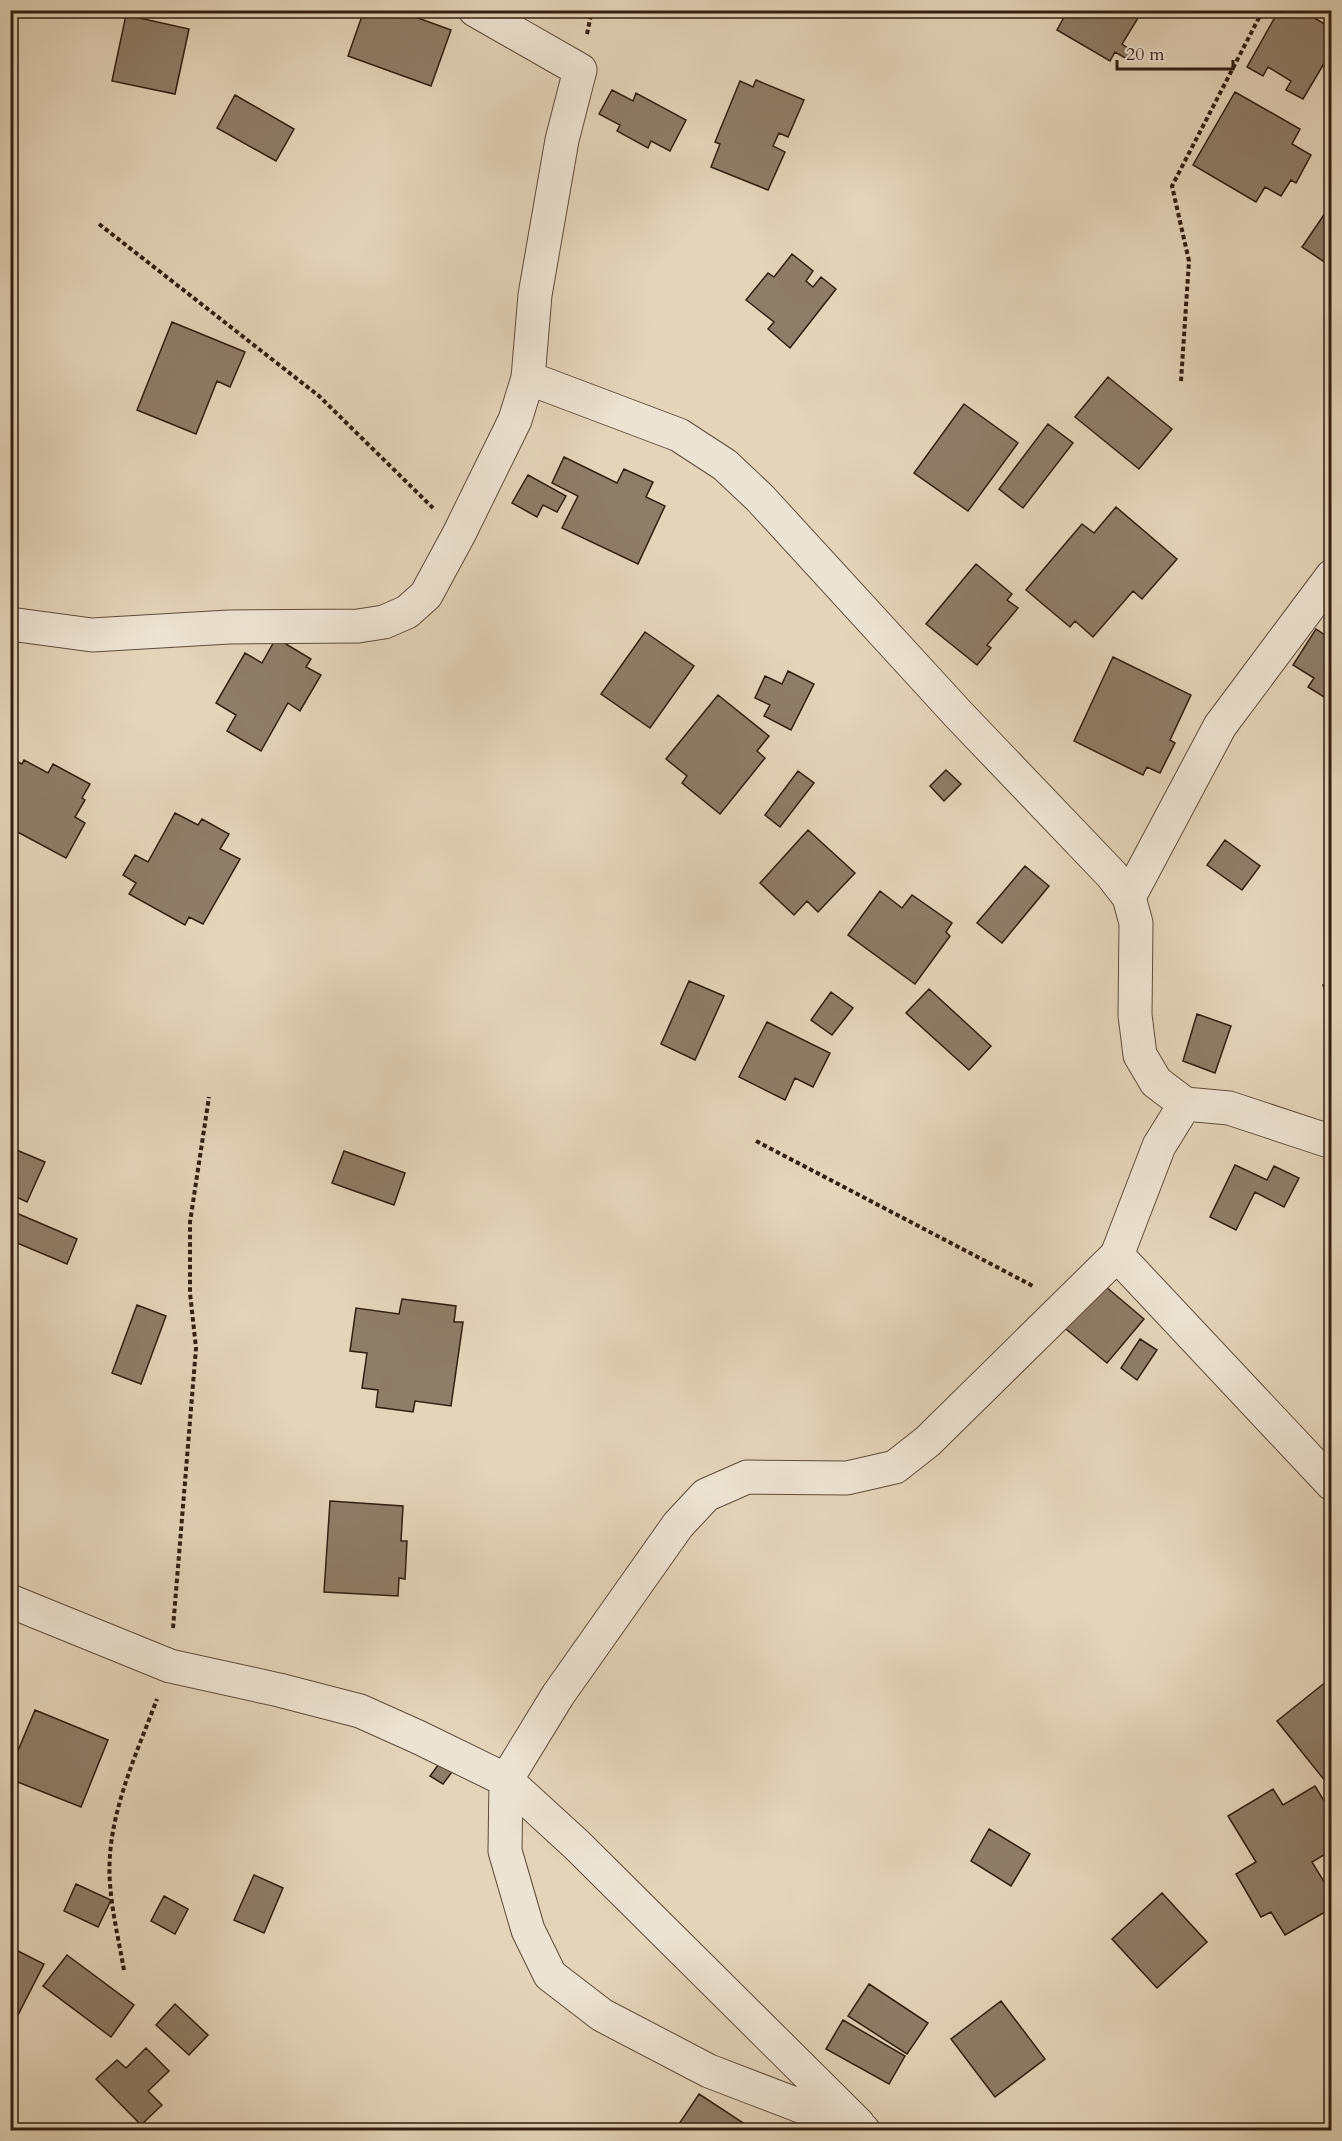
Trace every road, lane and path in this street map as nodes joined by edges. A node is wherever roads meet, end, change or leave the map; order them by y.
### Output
1 (475, 10) edge
2 (1263, 10) edge
3 (99, 224) dead end
4 (528, 378) junction
5 (1181, 381) dead end
6 (459, 534) junction
7 (1332, 576) edge
8 (10, 624) edge
9 (1129, 897) junction
10 (208, 1097) dead end
11 (1185, 1104) junction
12 (756, 1141) dead end
13 (1332, 1142) edge
14 (1118, 1255) junction
15 (1068, 1305) junction
16 (1332, 1484) edge
17 (10, 1601) edge
18 (170, 1666) junction
19 (506, 1780) junction
20 (124, 1970) dead end
21 (863, 2130) edge

1 - 4 street
2 - 5 path
3 - 6 path
4 - 6 street
4 - 9 street
6 - 8 street
7 - 9 street
9 - 11 street
10 - 18 path
11 - 13 street
11 - 14 street
12 - 15 path
14 - 15 street
14 - 16 street
15 - 19 street
17 - 18 street
18 - 19 street
18 - 20 path
19 - 21 street
19 - 21 street

